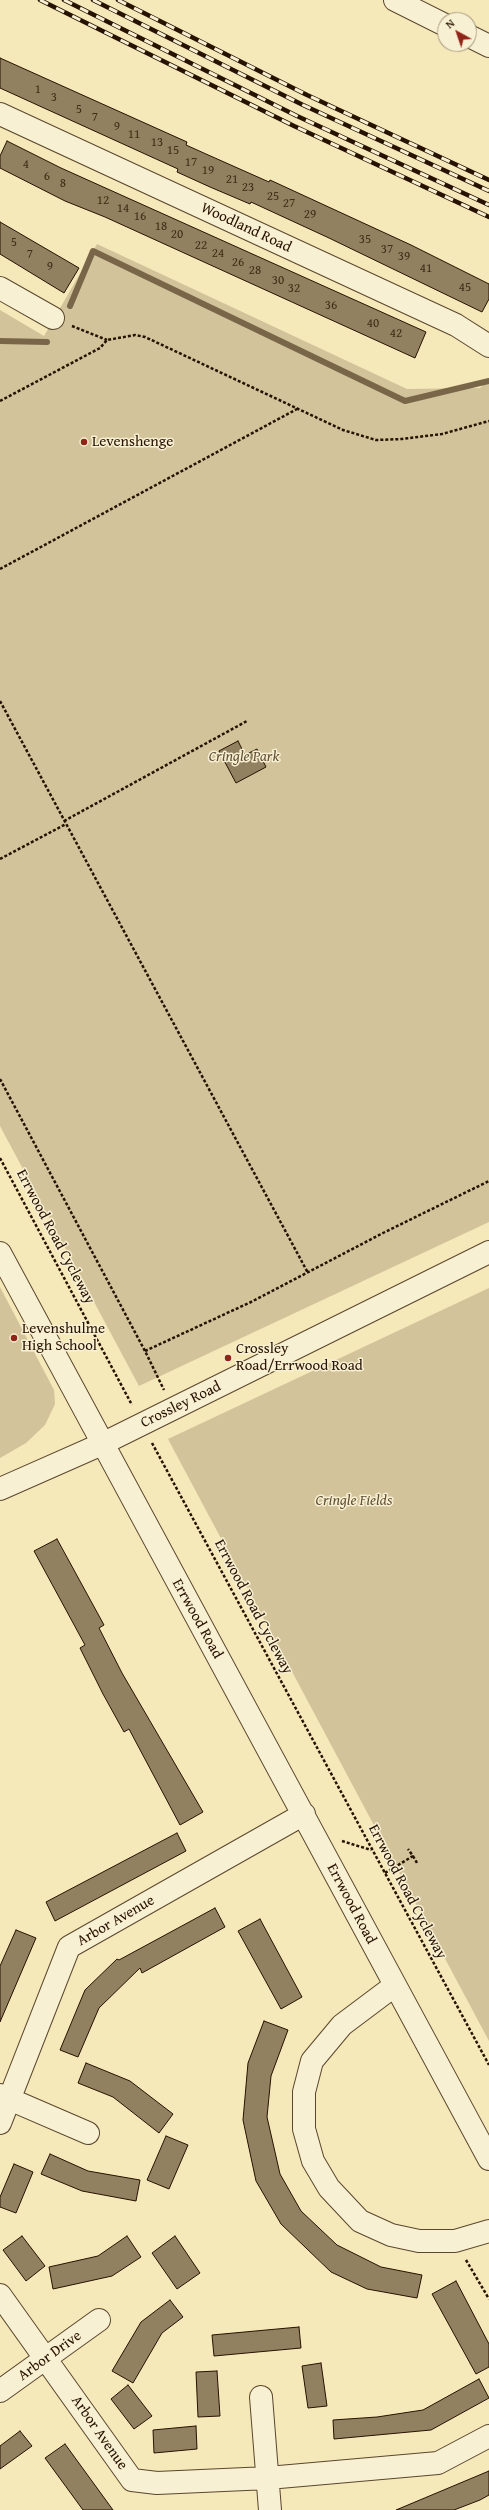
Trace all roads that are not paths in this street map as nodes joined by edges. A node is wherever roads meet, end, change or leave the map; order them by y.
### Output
1 (395, 0) edge
2 (437, 20) edge
3 (477, 40) edge
4 (489, 46) edge
5 (0, 114) edge
6 (0, 288) edge
7 (53, 318) road end
8 (489, 346) edge
9 (489, 1252) edge
10 (0, 1253) edge
11 (102, 1444) junction
12 (0, 1489) edge
13 (304, 1814) junction
14 (394, 1986) junction
15 (5, 2097) edge
16 (0, 2123) edge
17 (88, 2133) dead end
18 (489, 2159) edge
19 (489, 2231) edge
20 (0, 2295) edge
21 (99, 2320) dead end
22 (45, 2358) junction
23 (0, 2391) edge
24 (261, 2397) dead end
25 (489, 2436) edge
26 (268, 2478) junction
27 (270, 2510) edge

1 - 2 street
3 - 4 street
5 - 8 street, Woodland Road
6 - 7 street
9 - 11 street, Crossley Road
10 - 11 street, Errwood Road
11 - 12 street, Crossley Road
11 - 13 street, Errwood Road
13 - 14 street, Errwood Road
13 - 15 street, Arbor Avenue
14 - 18 street, Errwood Road
14 - 19 street
15 - 16 street, Arbor Avenue
15 - 17 street
20 - 22 street, Arbor Avenue
21 - 22 street, Arbor Drive
22 - 23 street, Arbor Drive
22 - 26 street, Arbor Avenue
24 - 26 street
25 - 26 street, Arbor Avenue
26 - 27 street

